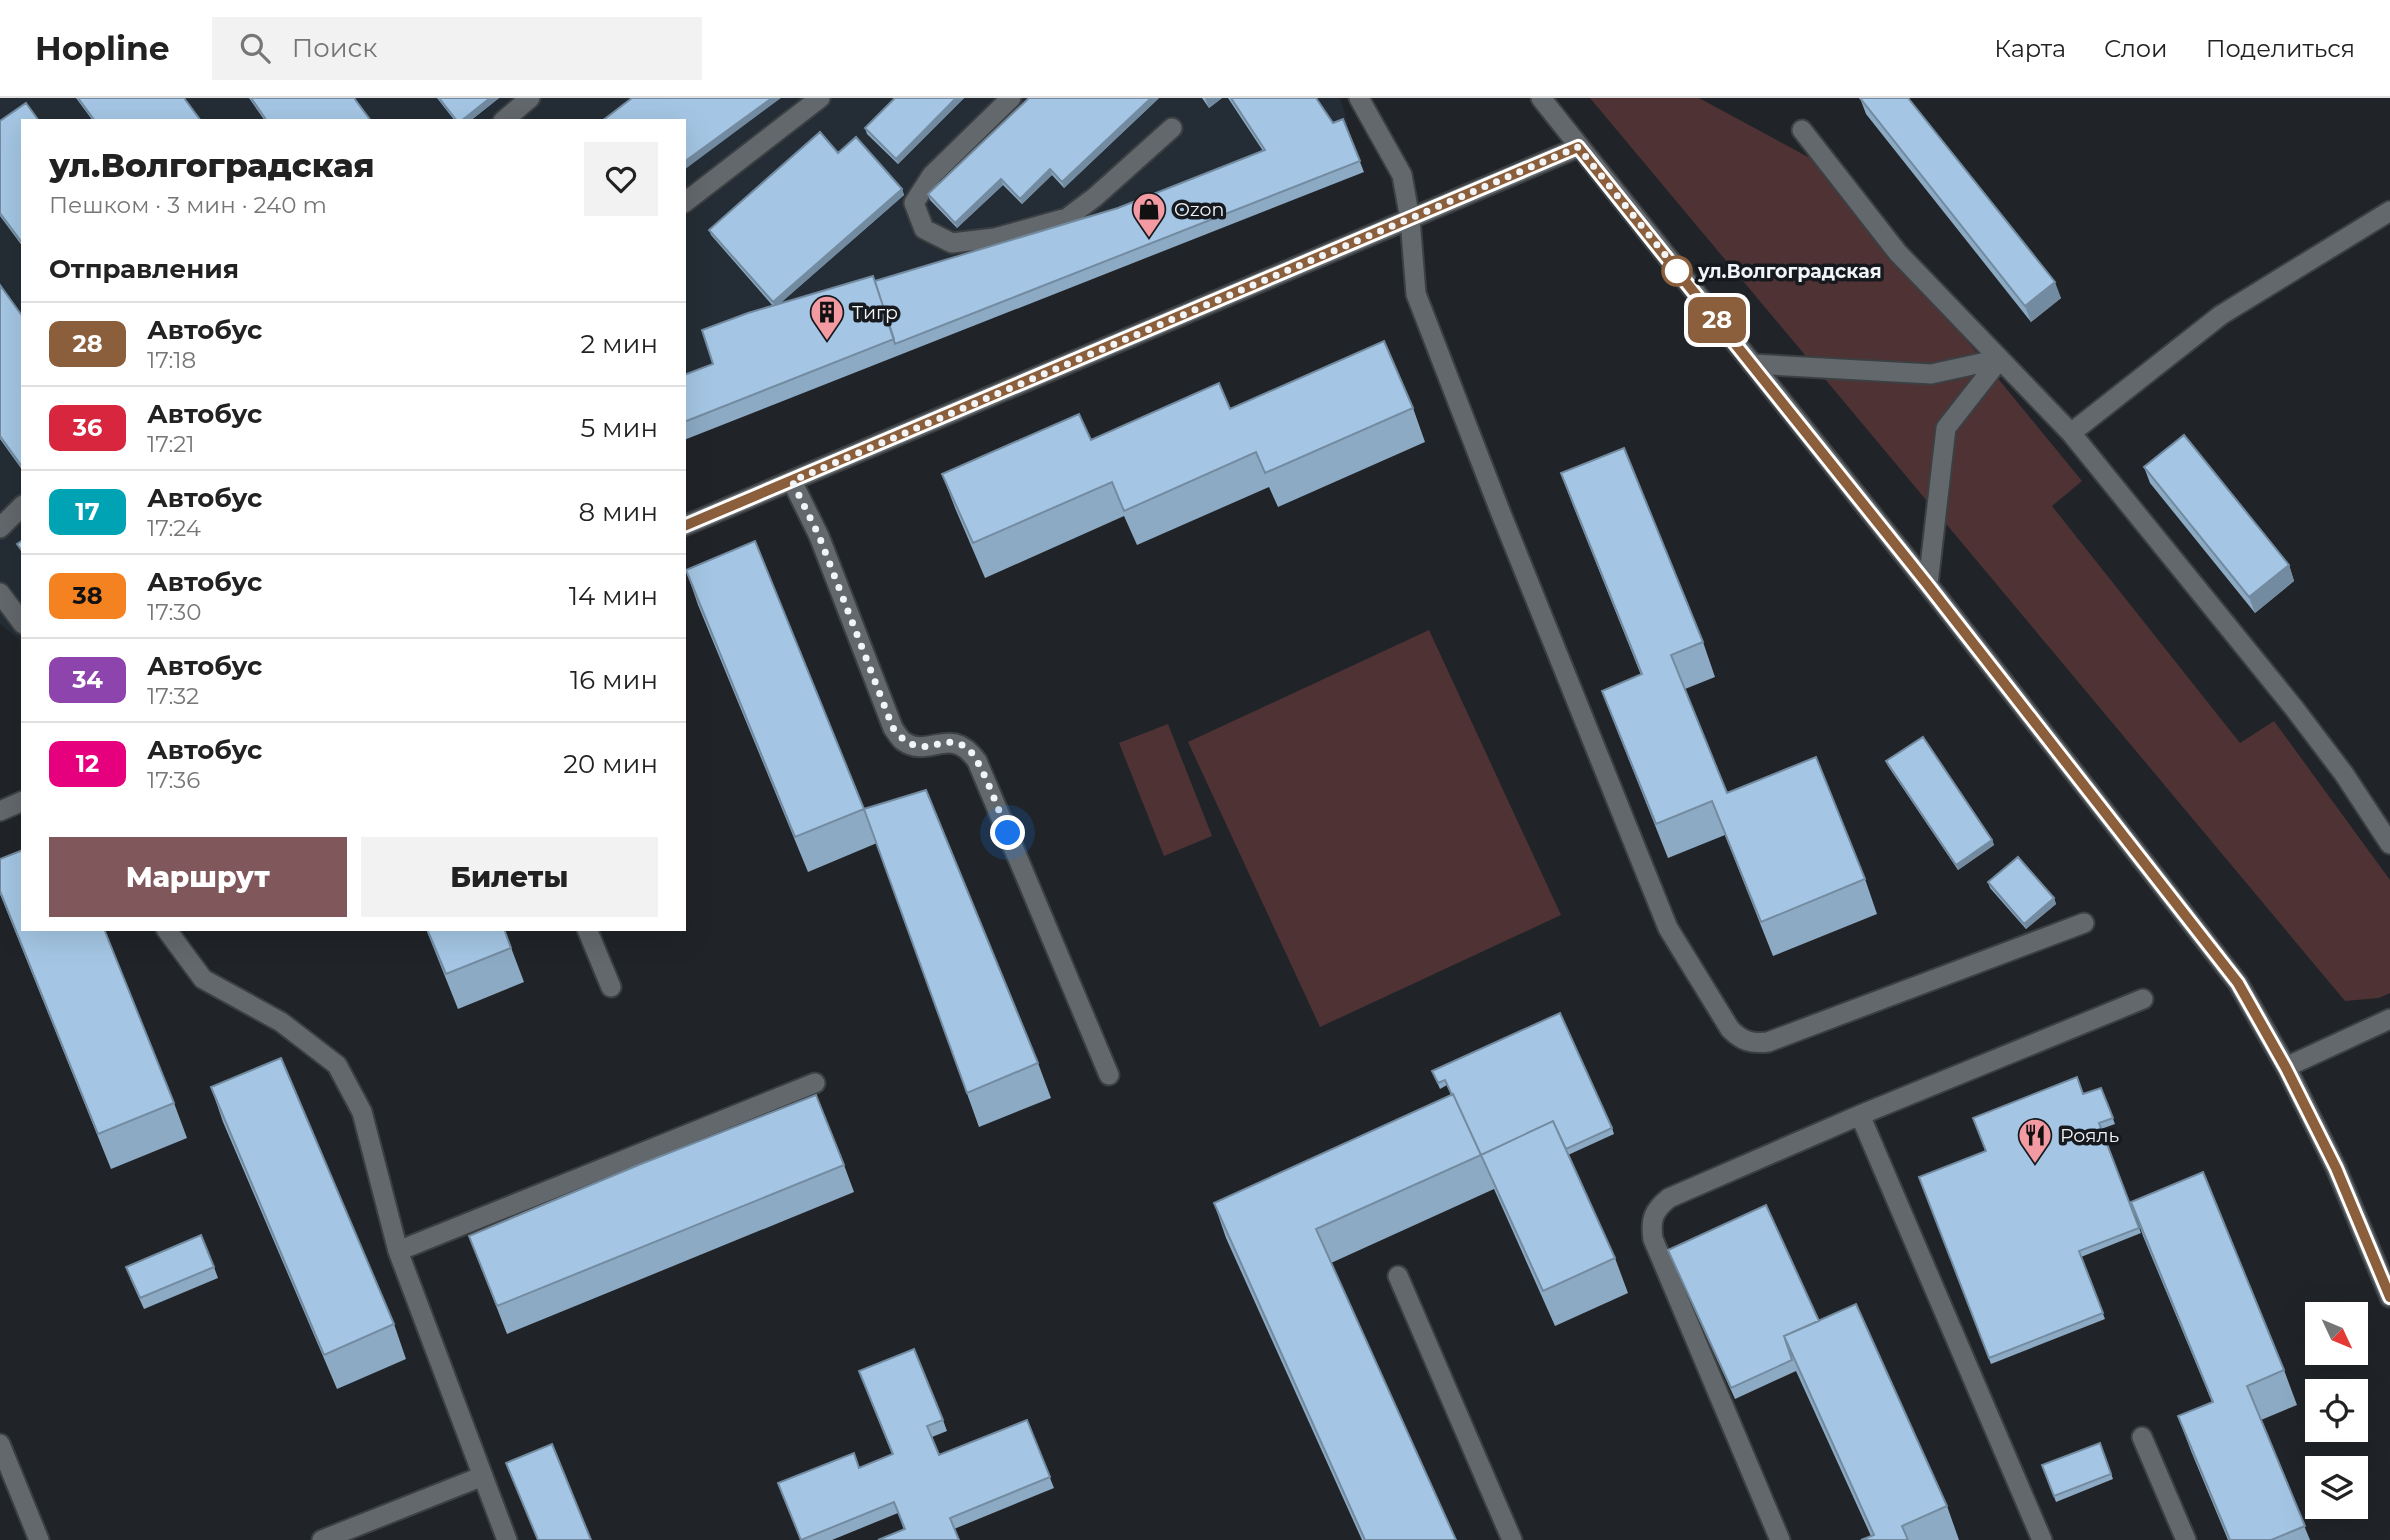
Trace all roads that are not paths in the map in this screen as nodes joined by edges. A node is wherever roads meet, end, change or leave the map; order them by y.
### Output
1 (530, 98) edge
2 (820, 98) edge
3 (1011, 98) edge
4 (1359, 98) edge
5 (1541, 98) edge
6 (505, 119) edge
7 (1172, 128) dead end
8 (1802, 130) dead end
9 (1578, 147) junction
10 (686, 200) edge
11 (2390, 211) edge
12 (1410, 219) junction
13 (2000, 359) junction
14 (1752, 364) junction
15 (2071, 433) junction
16 (792, 481) junction
17 (21, 507) edge
18 (686, 525) edge
19 (0, 528) edge
20 (1927, 584) junction
21 (0, 593) edge
22 (21, 621) edge
23 (21, 802) edge
24 (0, 811) edge
25 (2390, 844) edge
26 (2084, 923) dead end
27 (167, 931) edge
28 (588, 931) edge
29 (611, 987) dead end
30 (2143, 999) dead end
31 (2390, 1019) edge
32 (2286, 1068) junction
33 (1108, 1075) dead end
34 (815, 1083) dead end
35 (1860, 1115) junction
36 (398, 1251) junction
37 (1398, 1276) dead end
38 (2390, 1297) edge
39 (2142, 1437) dead end
40 (0, 1444) edge
41 (483, 1476) junction
42 (39, 1540) edge
43 (322, 1540) edge
44 (507, 1540) edge
45 (1512, 1540) edge
46 (1780, 1540) edge
47 (2042, 1540) edge
48 (2186, 1540) edge

1 - 6 street
2 - 10 street
3 - 7 street
4 - 12 street
5 - 9 street
8 - 13 street
9 - 12 street
9 - 14 street
11 - 15 street
12 - 16 street
12 - 26 street
13 - 14 street
13 - 15 street
13 - 20 street
14 - 20 street
15 - 25 street
16 - 18 street
16 - 33 street
17 - 19 street
20 - 32 street
21 - 22 street
23 - 24 street
27 - 36 street
28 - 29 street
30 - 35 street
31 - 32 street
32 - 38 street
34 - 36 street
35 - 46 street
35 - 47 street
36 - 41 street
37 - 45 street
39 - 48 street
40 - 42 street
41 - 43 street
41 - 44 street

